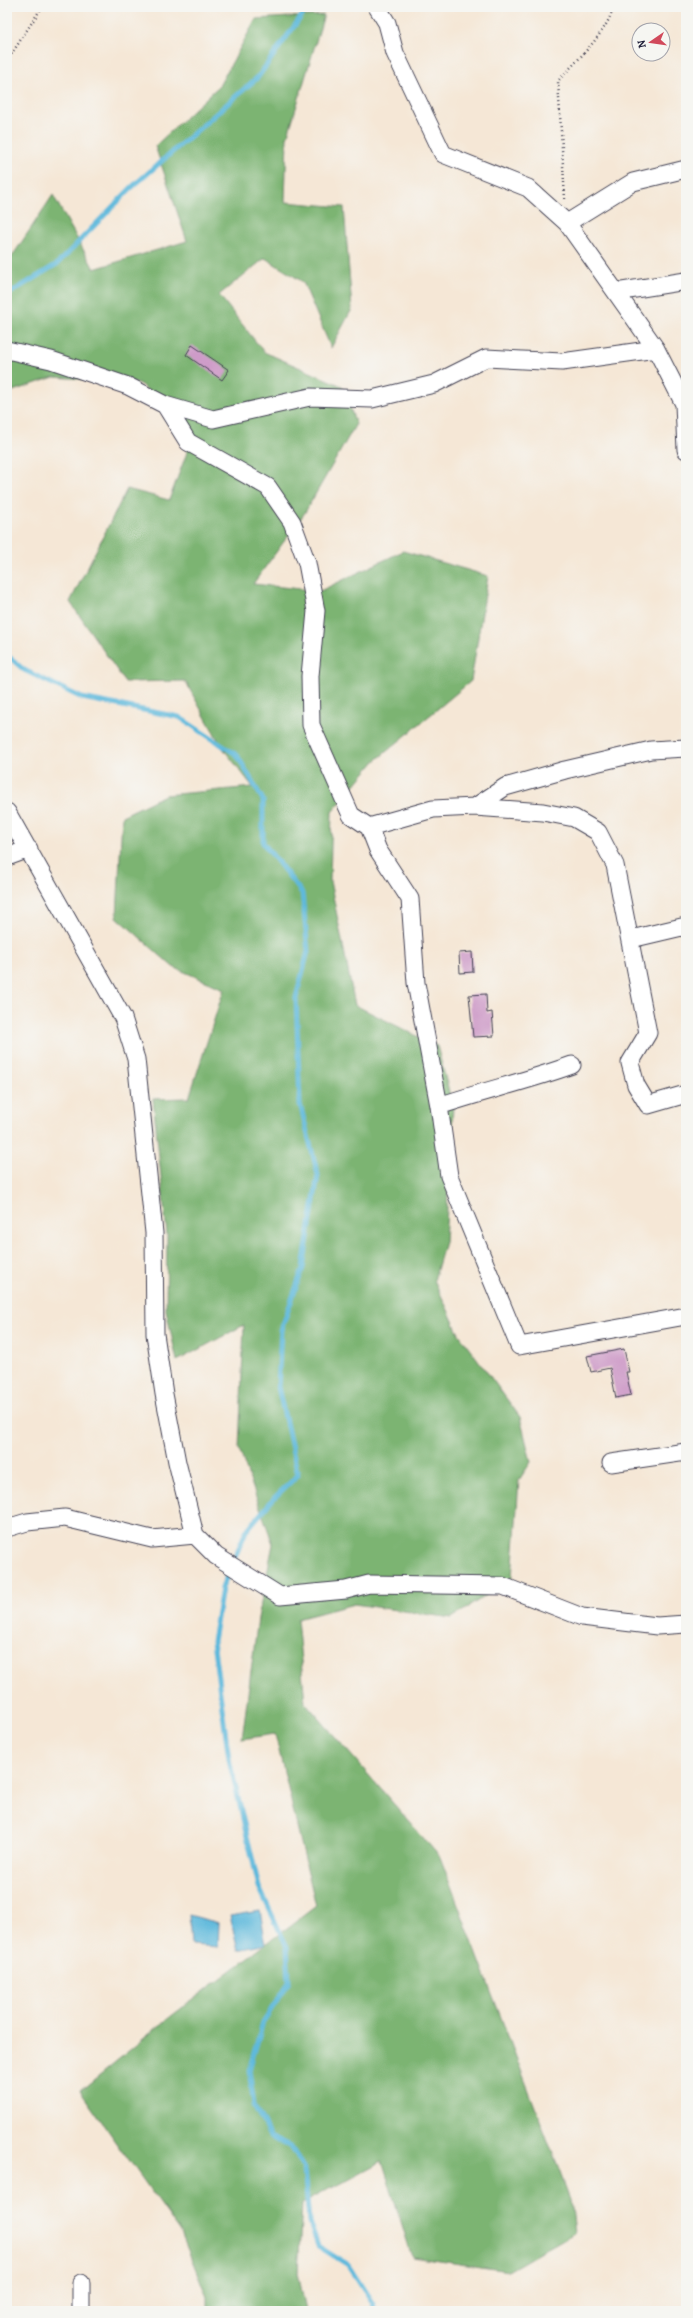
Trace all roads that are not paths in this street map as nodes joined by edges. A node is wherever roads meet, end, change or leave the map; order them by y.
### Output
1 (377, 7) edge
2 (686, 169) edge
3 (567, 224) junction
4 (686, 281) edge
5 (616, 292) junction
6 (656, 349) junction
7 (7, 350) edge
8 (165, 405) junction
9 (686, 450) edge
10 (686, 748) edge
11 (475, 807) junction
12 (7, 812) edge
13 (369, 827) junction
14 (29, 849) junction
15 (7, 857) edge
16 (686, 926) edge
17 (631, 939) junction
18 (572, 1065) dead end
19 (686, 1094) edge
20 (439, 1106) junction
21 (686, 1316) edge
22 (686, 1452) edge
23 (611, 1463) dead end
24 (7, 1528) edge
25 (195, 1535) junction
26 (686, 1624) edge
27 (82, 2283) dead end
28 (81, 2311) edge

1 - 3 street
2 - 3 street
3 - 5 street
4 - 5 street
5 - 6 street
6 - 8 street
6 - 9 street
7 - 8 street
8 - 13 street
10 - 11 street
11 - 13 street
11 - 17 street
12 - 14 street
13 - 20 street
14 - 15 street
14 - 25 street
16 - 17 street
17 - 19 street
18 - 20 street
20 - 21 street
22 - 23 street
24 - 25 street
25 - 26 street
27 - 28 street

